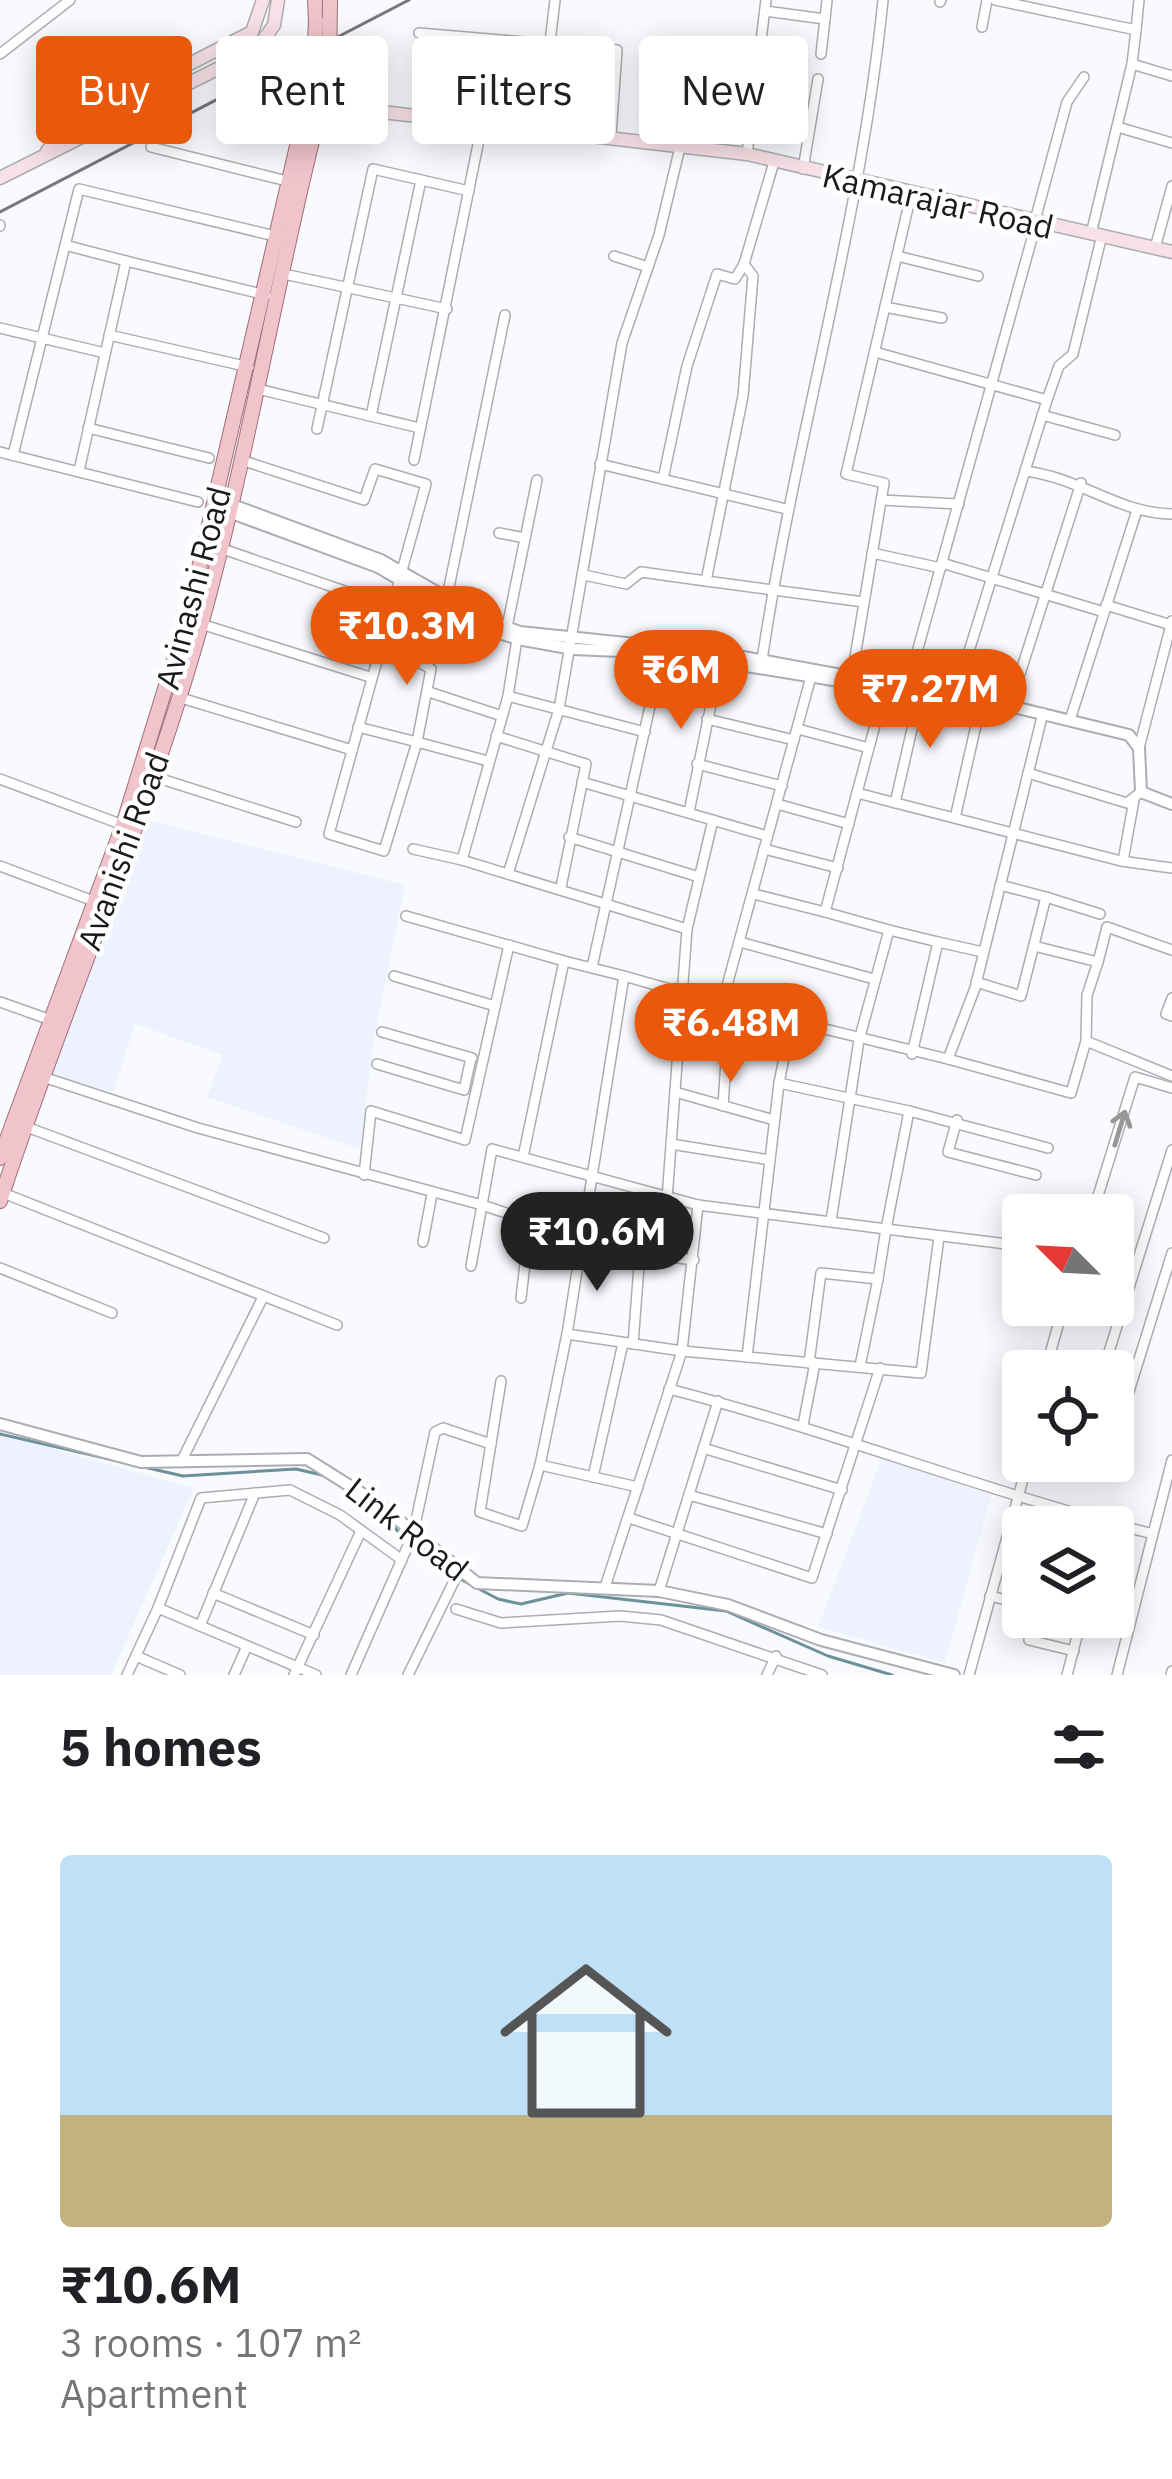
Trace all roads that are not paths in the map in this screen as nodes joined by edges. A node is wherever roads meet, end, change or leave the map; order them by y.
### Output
1 (70, 0) edge
2 (263, 0) edge
3 (278, 0) edge
4 (315, 0) edge
5 (330, 0) edge
6 (555, 0) edge
7 (827, 0) edge
8 (883, 0) edge
9 (991, 0) edge
10 (1139, 0) edge
11 (765, 5) edge
12 (825, 20) junction
13 (982, 27) dead end
14 (1136, 29) junction
15 (419, 33) dead end
16 (318, 36) edge
17 (327, 36) edge
18 (458, 36) edge
19 (551, 36) edge
20 (0, 53) edge
21 (821, 54) dead end
22 (1132, 64) junction
23 (1171, 73) edge
24 (1084, 77) dead end
25 (818, 79) dead end
26 (1120, 128) junction
27 (1172, 142) edge
28 (303, 144) edge
29 (310, 144) edge
30 (478, 144) edge
31 (681, 144) edge
32 (687, 144) edge
33 (152, 147) dead end
34 (748, 154) junction
35 (42, 157) junction
36 (775, 162) junction
37 (803, 169) junction
38 (0, 178) edge
39 (421, 180) junction
40 (854, 180) junction
41 (291, 182) junction
42 (1172, 187) edge
43 (469, 191) junction
44 (911, 195) junction
45 (1035, 224) junction
46 (1096, 237) junction
47 (65, 245) junction
48 (281, 245) junction
49 (1155, 248) junction
50 (1172, 251) edge
51 (614, 256) dead end
52 (897, 256) junction
53 (126, 261) junction
54 (744, 264) junction
55 (648, 267) junction
56 (284, 274) junction
57 (978, 276) dead end
58 (349, 288) junction
59 (266, 295) junction
60 (395, 298) junction
61 (885, 307) junction
62 (447, 309) junction
63 (268, 315) junction
64 (505, 315) dead end
65 (942, 318) dead end
66 (0, 328) edge
67 (109, 335) junction
68 (42, 339) junction
69 (105, 352) junction
70 (874, 352) junction
71 (249, 367) junction
72 (993, 384) junction
73 (258, 389) junction
74 (1047, 400) junction
75 (322, 404) junction
76 (371, 416) junction
77 (1042, 416) junction
78 (88, 428) junction
79 (420, 428) junction
80 (317, 429) dead end
81 (1115, 435) dead end
82 (0, 452) edge
83 (14, 455) junction
84 (209, 458) dead end
85 (241, 460) junction
86 (414, 460) dead end
87 (600, 464) junction
88 (79, 471) junction
89 (1025, 471) junction
90 (663, 479) junction
91 (537, 480) dead end
92 (1081, 483) junction
93 (724, 494) junction
94 (881, 500) junction
95 (198, 502) joint
96 (959, 504) junction
97 (222, 507) junction
98 (786, 508) junction
99 (1137, 510) junction
100 (1172, 514) edge
101 (499, 532) dead end
102 (525, 538) junction
103 (220, 548) junction
104 (872, 553) junction
105 (941, 566) junction
106 (401, 573) junction
107 (584, 575) junction
108 (991, 576) junction
109 (706, 581) junction
110 (772, 591) junction
111 (1045, 595) junction
112 (447, 597) junction
113 (864, 602) junction
114 (392, 607) junction
115 (1105, 609) junction
116 (1172, 623) edge
117 (201, 624) junction
118 (507, 627) junction
119 (518, 639) junction
120 (381, 640) junction
121 (573, 644) junction
122 (662, 652) junction
123 (762, 660) junction
124 (720, 661) junction
125 (812, 672) junction
126 (178, 674) junction
127 (852, 675) junction
128 (370, 677) junction
129 (885, 688) junction
130 (907, 688) junction
131 (921, 690) junction
132 (429, 692) junction
133 (956, 693) junction
134 (508, 696) junction
135 (178, 698) junction
136 (982, 699) junction
137 (1010, 705) junction
138 (559, 709) junction
139 (1043, 713) junction
140 (502, 716) junction
141 (707, 718) junction
142 (1070, 720) junction
143 (358, 727) junction
144 (645, 732) junction
145 (796, 734) junction
146 (496, 736) junction
147 (417, 742) junction
148 (869, 748) junction
149 (1139, 748) junction
150 (352, 750) junction
151 (542, 751) junction
152 (488, 761) junction
153 (697, 764) junction
154 (1028, 773) junction
155 (152, 776) junction
156 (0, 779) edge
157 (582, 782) junction
158 (782, 786) junction
159 (631, 793) junction
160 (857, 793) junction
161 (1138, 796) junction
162 (895, 803) junction
163 (777, 804) junction
164 (1172, 804) edge
165 (689, 812) junction
166 (955, 818) junction
167 (713, 820) junction
168 (296, 821) dead end
169 (849, 824) junction
170 (123, 825) junction
171 (1013, 833) junction
172 (767, 836) junction
173 (569, 837) junction
174 (413, 849) dead end
175 (764, 849) junction
176 (617, 851) junction
177 (462, 860) junction
178 (1123, 861) junction
179 (0, 866) edge
180 (838, 868) junction
181 (1172, 868) edge
182 (508, 874) junction
183 (700, 877) junction
184 (1000, 885) junction
185 (561, 887) junction
186 (754, 894) junction
187 (1046, 897) junction
188 (91, 900) junction
189 (605, 904) junction
190 (825, 912) junction
191 (1100, 914) dead end
192 (406, 916) dead end
193 (687, 929) junction
194 (889, 930) junction
195 (938, 942) junction
196 (740, 943) junction
197 (509, 946) junction
198 (1034, 946) junction
199 (1172, 950) edge
200 (983, 952) junction
201 (564, 961) junction
202 (1098, 962) junction
203 (592, 967) junction
204 (394, 976) dead end
205 (624, 976) junction
206 (874, 979) junction
207 (976, 982) junction
208 (680, 992) junction
209 (1172, 998) edge
210 (0, 1002) edge
211 (722, 1004) junction
212 (495, 1006) junction
213 (1172, 1016) edge
214 (47, 1019) junction
215 (791, 1022) junction
216 (382, 1031) dead end
217 (860, 1040) junction
218 (1086, 1041) junction
219 (727, 1046) dead end
220 (912, 1054) junction
221 (477, 1059) junction
222 (948, 1059) junction
223 (377, 1064) dead end
224 (40, 1076) junction
225 (1172, 1076) edge
226 (779, 1083) junction
227 (1172, 1088) edge
228 (675, 1092) junction
229 (850, 1096) junction
230 (722, 1106) junction
231 (909, 1111) junction
232 (774, 1120) junction
233 (957, 1120) junction
234 (24, 1126) junction
235 (465, 1140) junction
236 (670, 1144) junction
237 (1048, 1148) dead end
238 (492, 1149) junction
239 (1172, 1150) edge
240 (523, 1157) junction
241 (0, 1158) edge
242 (770, 1160) junction
243 (364, 1175) junction
244 (1036, 1175) dead end
245 (593, 1177) junction
246 (432, 1193) junction
247 (1099, 1194) edge
248 (1, 1197) edge
249 (667, 1199) junction
250 (482, 1205) junction
251 (698, 1205) junction
252 (766, 1210) junction
253 (831, 1221) junction
254 (886, 1229) junction
255 (584, 1236) junction
256 (939, 1237) junction
257 (324, 1238) dead end
258 (422, 1242) dead end
259 (1002, 1244) edge
260 (640, 1253) junction
261 (1172, 1253) edge
262 (694, 1260) junction
263 (472, 1265) dead end
264 (0, 1268) edge
265 (878, 1279) junction
266 (263, 1298) junction
267 (521, 1298) dead end
268 (112, 1313) dead end
269 (337, 1325) dead end
270 (567, 1334) junction
271 (628, 1344) junction
272 (1110, 1350) edge
273 (682, 1351) junction
274 (747, 1357) junction
275 (812, 1363) junction
276 (860, 1366) junction
277 (880, 1368) junction
278 (1134, 1375) edge
279 (501, 1381) dead end
280 (669, 1389) junction
281 (718, 1401) junction
282 (0, 1424) edge
283 (803, 1425) junction
284 (491, 1444) junction
285 (858, 1444) junction
286 (703, 1448) junction
287 (1172, 1460) edge
288 (181, 1462) junction
289 (540, 1465) junction
290 (593, 1477) junction
291 (1022, 1482) edge
292 (638, 1487) junction
293 (842, 1490) junction
294 (255, 1493) junction
295 (689, 1496) junction
296 (1018, 1498) junction
297 (1044, 1506) edge
298 (629, 1518) junction
299 (1134, 1529) edge
300 (361, 1531) junction
301 (676, 1534) junction
302 (826, 1534) junction
303 (1153, 1534) junction
304 (412, 1537) junction
305 (402, 1560) junction
306 (457, 1575) junction
307 (605, 1587) junction
308 (658, 1591) junction
309 (213, 1593) junction
310 (990, 1595) junction
311 (1002, 1598) edge
312 (158, 1608) junction
313 (456, 1609) dead end
314 (200, 1626) junction
315 (314, 1634) junction
316 (1030, 1638) edge
317 (1076, 1638) edge
318 (247, 1646) junction
319 (1073, 1651) junction
320 (136, 1655) junction
321 (776, 1656) junction
322 (296, 1671) edge
323 (127, 1675) edge
324 (180, 1675) edge
325 (234, 1675) edge
326 (316, 1675) edge
327 (351, 1675) edge
328 (408, 1675) edge
329 (767, 1675) edge
330 (822, 1675) edge
331 (954, 1675) edge
332 (969, 1675) edge
333 (1067, 1675) edge
334 (1118, 1675) edge

1 - 20 street
2 - 35 main road
3 - 35 main road
4 - 16 main road, Avinashi Road, bridge
5 - 17 main road, Avinashi Road, bridge
6 - 19 street
7 - 12 street
8 - 40 street
9 - 13 street
9 - 14 street
10 - 14 street
11 - 12 street
11 - 34 street
12 - 21 street
14 - 22 street
15 - 18 street
22 - 23 street
22 - 26 street
24 - 45 street
25 - 37 street
26 - 27 street
26 - 46 street
28 - 41 main road, Avinashi Road
29 - 48 main road, Avanishi Road
30 - 43 street
31 - 55 street
32 - 34 main road, Kamarajar Road
33 - 41 street
34 - 36 main road, Kamarajar Road
35 - 38 main road
36 - 37 main road, Kamarajar Road
36 - 54 street
37 - 40 main road, Kamarajar Road
39 - 43 street
39 - 58 street
39 - 60 street
40 - 44 main road, Kamarajar Road
40 - 98 street
41 - 48 main road, Avinashi Road
42 - 49 street
43 - 62 street
44 - 45 main road, Kamarajar Road
44 - 52 street
45 - 46 main road, Kamarajar Road
45 - 72 street
46 - 49 main road, Kamarajar Road
46 - 74 street
47 - 48 street
47 - 53 street
47 - 68 street
48 - 56 main road, Avanishi Road
48 - 59 main road, Avinashi Road
49 - 50 main road, Kamarajar Road
51 - 55 street
52 - 57 street
52 - 61 street
53 - 59 street
53 - 67 street
54 - 90 street
54 - 93 street
55 - 87 street
56 - 58 street
56 - 63 main road, Avanishi Road
58 - 60 street
58 - 75 street
59 - 63 main road, Avinashi Road
60 - 62 street
60 - 76 street
61 - 65 street
61 - 70 street
62 - 79 street
63 - 71 main road, Avinashi Road
63 - 73 main road, Avanishi Road
64 - 112 street
66 - 68 street
67 - 69 street
67 - 71 street
68 - 69 street
68 - 83 street
69 - 78 street
70 - 72 street
70 - 94 street
71 - 97 main road, Avinashi Road
72 - 74 street
72 - 96 street
73 - 75 street
73 - 85 main road, Avanishi Road
74 - 77 street
75 - 76 street
75 - 80 street
76 - 79 street
77 - 81 street
77 - 89 street
78 - 84 street
78 - 88 street
79 - 86 street
82 - 83 street
83 - 88 street
85 - 97 main road, Avanishi Road
85 - 106 street
87 - 90 street
87 - 107 street
88 - 95 street
89 - 92 street
89 - 108 street
90 - 93 street
91 - 102 street
92 - 99 street
92 - 111 street
93 - 98 street
93 - 109 street
94 - 96 street
94 - 104 street
95 - 97 street
96 - 105 street
97 - 103 main road, Avanishi Road
97 - 106 street
97 - 126 main road, Avinashi Road
98 - 110 street
99 - 100 street
99 - 115 street
101 - 102 street
102 - 118 street
103 - 114 street
103 - 117 main road, Avanishi Road
104 - 105 street
104 - 113 street
105 - 108 street
105 - 130 street
106 - 112 street
106 - 114 street
106 - 119 street
107 - 109 street
107 - 121 street
108 - 111 street
108 - 133 street
109 - 110 street
110 - 113 street
110 - 123 street
111 - 115 street
111 - 137 street
112 - 118 street
113 - 127 street
114 - 120 street
115 - 116 street
115 - 142 street
116 - 149 street
117 - 126 main road, Avanishi Road
117 - 128 street
118 - 121 street
119 - 121 street
119 - 134 street
120 - 128 street
120 - 132 street
121 - 122 street
121 - 123 street
121 - 138 street
122 - 124 street
122 - 144 street
123 - 125 street
124 - 125 street
124 - 141 street
125 - 127 street
125 - 129 street
125 - 145 street
126 - 135 main road, Avanishi Road
126 - 170 main road, Avinashi Road
127 - 130 street
128 - 143 street
129 - 130 street
129 - 148 street
130 - 131 street
131 - 133 street
131 - 162 street
132 - 140 street
132 - 147 street
133 - 136 street
134 - 138 street
134 - 140 street
135 - 150 street
135 - 155 main road, Avanishi Road
136 - 137 street
136 - 166 street
137 - 139 street
138 - 144 street
138 - 151 street
139 - 142 street
139 - 154 street
140 - 146 street
141 - 145 street
141 - 153 street
142 - 149 street
143 - 147 street
143 - 150 street
144 - 159 street
145 - 148 street
145 - 158 street
146 - 151 street
146 - 152 street
147 - 150 street
147 - 152 street
148 - 160 street
149 - 161 street
151 - 157 street
151 - 182 street
152 - 177 street
153 - 158 street
153 - 165 street
154 - 161 street
154 - 171 street
155 - 168 street
155 - 224 main road, Avanishi Road
156 - 170 street
157 - 159 street
157 - 173 street
158 - 163 street
159 - 165 street
159 - 176 street
160 - 162 street
160 - 169 street
161 - 164 street
161 - 178 street
162 - 166 street
163 - 169 street
163 - 172 street
165 - 167 street
166 - 171 street
167 - 172 street
167 - 183 street
169 - 180 street
170 - 188 main road, Avinashi Road
171 - 178 street
171 - 184 street
172 - 175 street
173 - 176 street
173 - 185 street
174 - 177 street
175 - 180 street
175 - 186 street
176 - 183 street
176 - 189 street
177 - 182 street
178 - 181 street
179 - 188 street
180 - 190 street
182 - 185 street
183 - 193 street
184 - 187 street
184 - 200 street
185 - 189 street
186 - 190 street
186 - 196 street
187 - 191 street
187 - 198 street
188 - 214 main road, Avinashi Road
189 - 193 street
189 - 203 street
190 - 194 street
192 - 197 street
193 - 208 street
194 - 195 street
194 - 206 street
195 - 200 street
195 - 220 street
196 - 206 street
196 - 211 street
197 - 201 street
197 - 212 street
198 - 202 street
198 - 207 street
199 - 202 street
200 - 207 street
201 - 203 street
201 - 240 street
202 - 218 street
203 - 205 street
204 - 212 street
205 - 208 street
205 - 245 street
206 - 217 street
207 - 222 street
208 - 211 street
208 - 228 street
209 - 213 street
210 - 214 street
211 - 215 street
212 - 221 street
214 - 241 main road, Avinashi Road
215 - 217 street
215 - 226 street
216 - 221 street
217 - 220 street
217 - 229 street
218 - 222 street
218 - 225 street
219 - 230 street
220 - 222 street
221 - 223 street
221 - 235 street
224 - 234 main road, Avanishi Road
224 - 243 street
226 - 229 street
226 - 232 street
247 -> 227 street
228 - 230 street
228 - 236 street
229 - 231 street
229 - 253 street
230 - 232 street
231 - 233 street
231 - 254 street
232 - 242 street
233 - 237 street
233 - 244 street
234 - 248 main road, Avanishi Road
234 - 257 street
235 - 238 street
235 - 243 street
236 - 242 street
236 - 249 street
238 - 240 street
238 - 250 street
239 - 272 street
240 - 245 street
242 - 252 street
243 - 246 street
245 - 249 street
245 - 255 street
246 - 250 street
246 - 258 street
248 - 266 street
249 - 251 street
250 - 263 street
250 - 267 street
251 - 252 street
251 - 262 street
252 - 253 street
252 - 274 street
253 - 254 street
254 - 256 street
254 - 265 street
255 - 260 street
255 - 270 street
256 - 259 street
256 - 277 street
260 - 262 street
260 - 271 street
261 - 278 street
262 - 273 street
264 - 268 street
265 - 275 street
265 - 276 street
266 - 269 street
266 - 288 street
270 - 271 street
270 - 289 street
271 - 273 street
271 - 290 street
273 - 274 street
273 - 280 street
274 - 275 street
275 - 276 street
275 - 283 street
276 - 277 street
277 - 285 street
279 - 284 street
280 - 281 street
280 - 292 street
281 - 283 street
281 - 286 street
282 - 288 street, Link Road
283 - 285 street
284 - 289 street
284 - 304 street
285 - 293 street
285 - 296 street
286 - 293 street
286 - 295 street
287 - 303 street
288 - 304 street, Link Road
289 - 290 street
290 - 292 street
291 - 296 street
292 - 298 street
293 - 302 street
294 - 300 street
294 - 309 street
294 - 312 street
295 - 301 street
295 - 302 street
296 - 297 street
296 - 310 street
298 - 301 street
298 - 307 street
299 - 303 street
300 - 305 street
300 - 315 street
301 - 302 street
301 - 308 street
303 - 334 street
304 - 305 street
304 - 306 street, Link Road
305 - 327 street
306 - 307 street, Link Road
306 - 328 street
307 - 308 street, Link Road
308 - 331 street, Link Road
309 - 314 street
309 - 315 street
310 - 311 street
310 - 332 street
312 - 314 street
312 - 320 street
313 - 321 street
314 - 318 street
315 - 322 street
316 - 319 street
317 - 319 street
318 - 322 street
318 - 325 street
319 - 333 street
320 - 323 street
320 - 324 street
321 - 329 street
321 - 330 street
322 - 326 street

